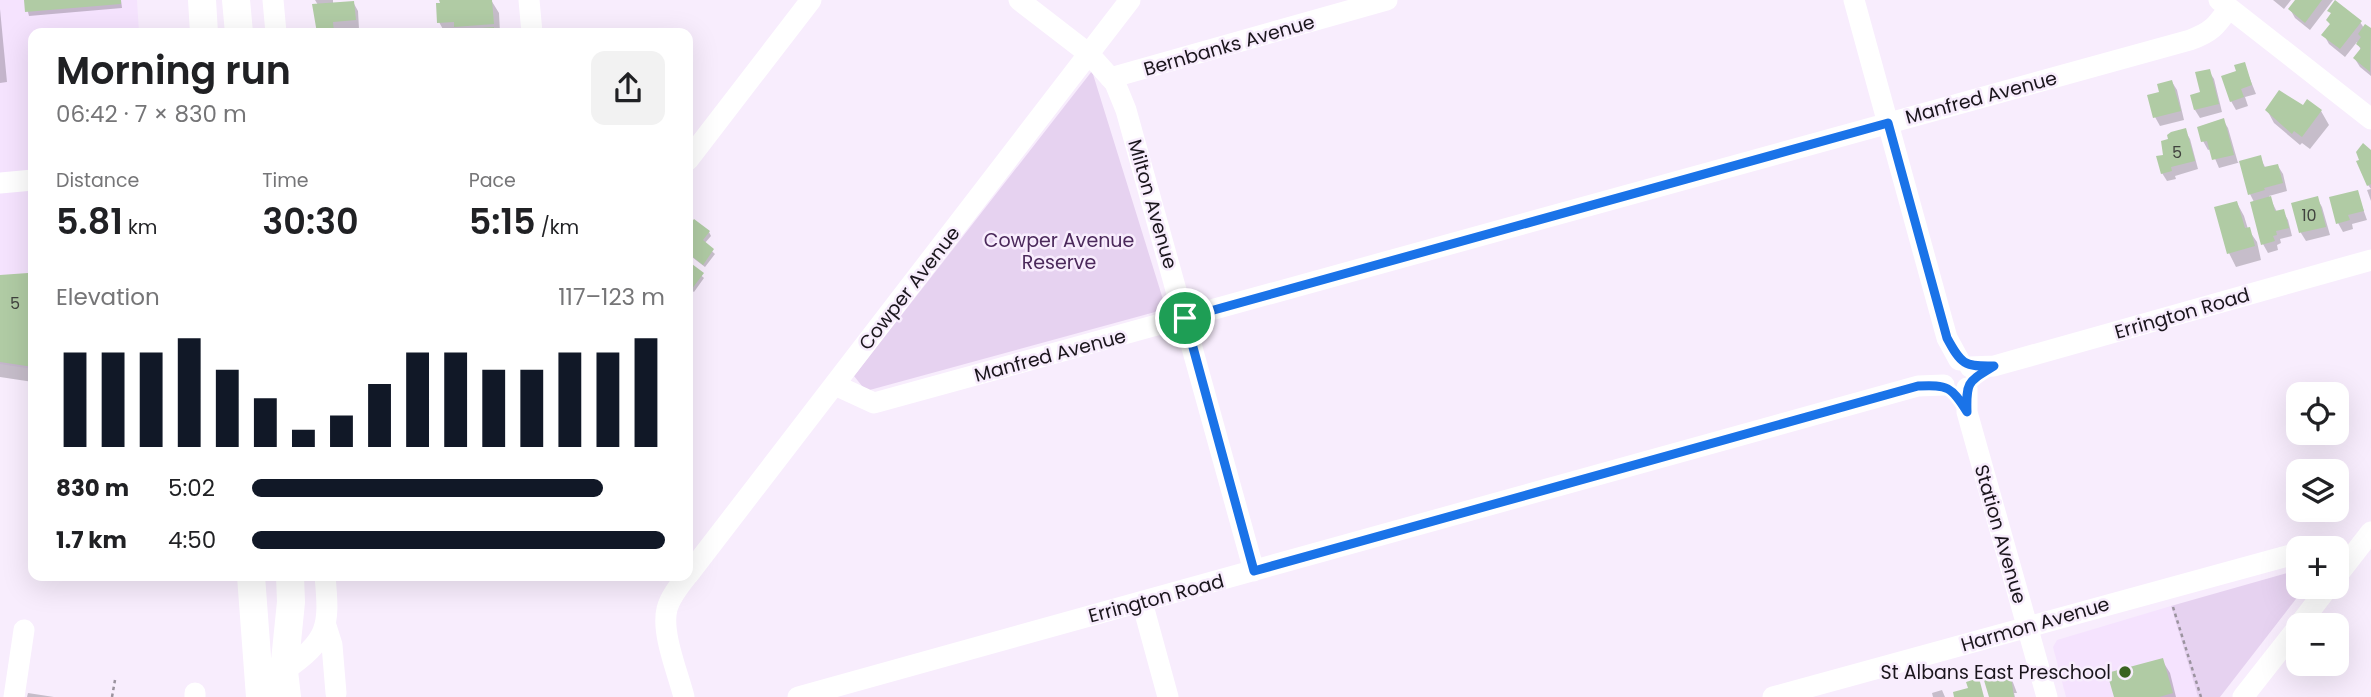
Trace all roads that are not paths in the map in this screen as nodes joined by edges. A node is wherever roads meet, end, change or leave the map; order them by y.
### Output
1 (202, 0) edge
2 (236, 0) edge
3 (273, 0) edge
4 (529, 0) edge
5 (810, 0) edge
6 (1018, 0) edge
7 (1130, 0) edge
8 (1387, 0) edge
9 (1854, 0) edge
10 (2224, 4) edge
11 (204, 28) edge
12 (239, 28) edge
13 (276, 28) edge
14 (532, 28) edge
15 (1089, 54) junction
16 (1110, 78) junction
17 (2371, 119) edge
18 (1888, 123) junction
19 (693, 153) edge
20 (28, 180) edge
21 (0, 183) edge
22 (2371, 260) edge
23 (1185, 318) junction
24 (1957, 376) junction
25 (835, 385) junction
26 (2371, 532) edge
27 (2286, 556) edge
28 (2349, 560) edge
29 (693, 567) edge
30 (1254, 571) junction
31 (251, 581) edge
32 (290, 581) edge
33 (325, 581) edge
34 (682, 581) edge
35 (2319, 599) edge
36 (1142, 602) junction
37 (2308, 613) edge
38 (326, 626) junction
39 (2027, 626) junction
40 (24, 630) dead end
41 (2286, 641) edge
42 (285, 684) edge
43 (336, 693) dead end
44 (14, 697) edge
45 (260, 697) edge
46 (684, 697) edge
47 (798, 697) edge
48 (1168, 697) edge
49 (1773, 697) edge
50 (2046, 697) edge
51 (2243, 697) edge

1 - 11 main road
2 - 12 main road
3 - 13 street
4 - 14 street
5 - 19 street
6 - 15 street, Milton Avenue
7 - 15 street, Cowper Avenue
8 - 16 street, Bernbanks Avenue
9 - 18 street, Station Avenue
10 - 17 street
10 - 18 street, Manfred Avenue
15 - 16 street, Milton Avenue
15 - 25 street, Cowper Avenue
16 - 23 street, Milton Avenue
18 - 23 street, Manfred Avenue
18 - 24 street, Station Avenue
20 - 21 street
22 - 24 street, Errington Road
23 - 25 street, Manfred Avenue
23 - 30 street, Milton Avenue
24 - 30 street, Errington Road
24 - 39 street, Station Avenue
25 - 29 street, Cowper Avenue
26 - 28 street
27 - 39 street, Harmon Avenue
30 - 36 street, Errington Road
31 - 45 main road
32 - 42 main road
33 - 38 street
34 - 46 street, Cowper Avenue
35 - 37 street
36 - 47 street, Errington Road
36 - 48 street
38 - 42 street
38 - 43 street
39 - 49 street, Harmon Avenue
39 - 50 street, Station Avenue
40 - 44 street
41 - 51 street

